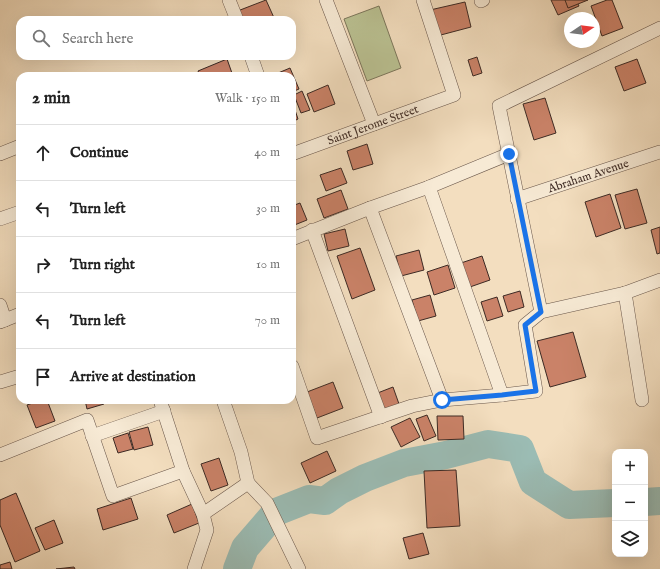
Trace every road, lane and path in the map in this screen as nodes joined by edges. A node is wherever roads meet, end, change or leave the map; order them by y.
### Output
1 (229, 0) edge
2 (326, 0) edge
3 (423, 0) edge
4 (235, 16) edge
5 (660, 28) edge
6 (252, 60) edge
7 (257, 72) edge
8 (374, 124) junction
9 (16, 148) edge
10 (660, 152) edge
11 (296, 153) edge
12 (0, 154) edge
13 (509, 154) junction
14 (429, 187) junction
15 (517, 199) junction
16 (370, 208) junction
17 (16, 213) edge
18 (0, 219) edge
19 (312, 230) junction
20 (296, 237) edge
21 (660, 280) edge
22 (625, 292) junction
23 (0, 305) edge
24 (541, 312) junction
25 (16, 316) edge
26 (3, 321) edge
27 (16, 377) edge
28 (296, 378) edge
29 (0, 382) edge
30 (502, 395) junction
31 (442, 400) junction
32 (642, 400) dead end
33 (224, 404) edge
34 (162, 406) edge
35 (381, 417) junction
36 (92, 436) junction
37 (0, 455) edge
38 (183, 471) junction
39 (248, 483) junction
40 (203, 514) junction
41 (194, 569) edge
42 (299, 569) edge

1 - 4 street
2 - 8 street
3 - 8 street, Saint Jerome Street
5 - 13 street
6 - 7 street
8 - 11 street, Saint Jerome Street
9 - 12 street
10 - 15 street, Abraham Avenue
13 - 14 street
13 - 15 street
14 - 16 street
14 - 30 street
15 - 24 street
16 - 19 street
16 - 31 street
17 - 18 street
19 - 20 street
19 - 35 street
21 - 22 street
22 - 24 street
22 - 32 street
23 - 26 street
24 - 30 street
25 - 26 street
27 - 29 street
28 - 35 street
30 - 31 street
31 - 35 street
33 - 39 street
34 - 36 street
34 - 38 street
36 - 37 street
36 - 38 street
38 - 40 street
39 - 40 street
39 - 42 street
40 - 41 street

